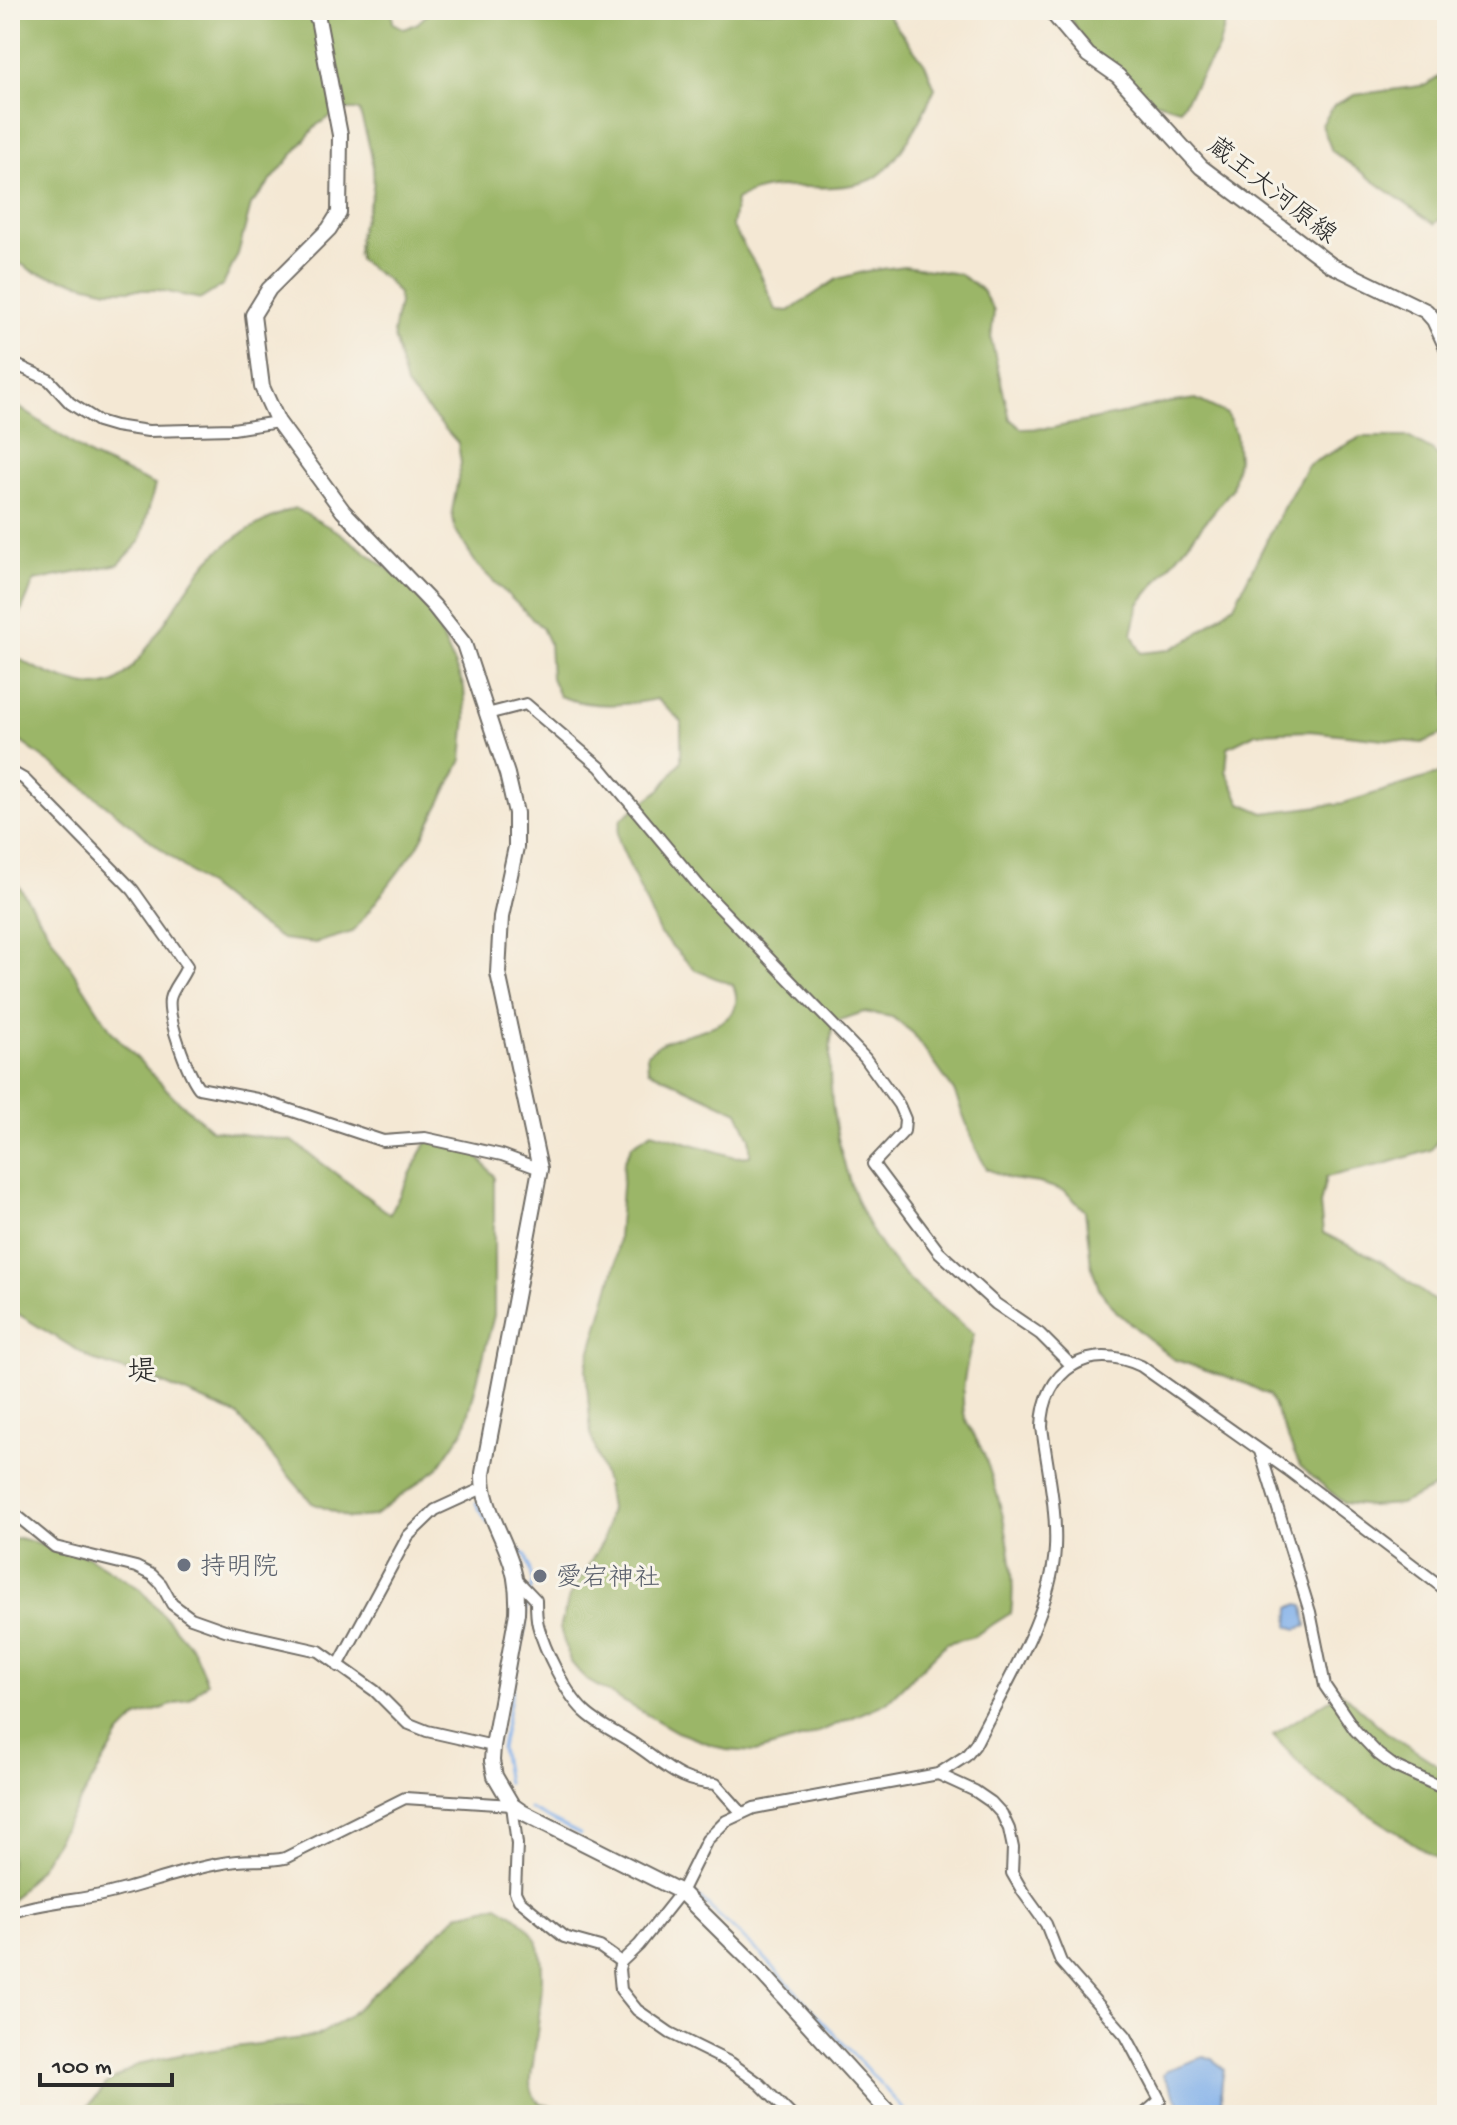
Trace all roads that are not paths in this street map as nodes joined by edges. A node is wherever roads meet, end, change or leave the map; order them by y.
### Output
1 (312, 10) edge
2 (1050, 10) edge
3 (1447, 348) edge
4 (10, 362) edge
5 (278, 422) junction
6 (487, 714) junction
7 (10, 771) edge
8 (540, 1169) junction
9 (1072, 1366) junction
10 (1260, 1451) junction
11 (483, 1488) junction
12 (10, 1510) edge
13 (525, 1588) junction
14 (1447, 1591) edge
15 (338, 1666) junction
16 (493, 1746) junction
17 (938, 1774) junction
18 (1447, 1790) edge
19 (512, 1805) junction
20 (741, 1812) junction
21 (681, 1892) junction
22 (10, 1913) edge
23 (621, 1962) junction
24 (791, 2115) edge
25 (891, 2115) edge
26 (1143, 2115) edge

1 - 5 street
2 - 3 street, 蔵王大河原線
4 - 5 street
5 - 6 street
6 - 8 street
6 - 9 street
7 - 8 street
8 - 11 street
9 - 10 street
9 - 17 street
10 - 14 street
10 - 18 street
11 - 13 street
11 - 15 street
12 - 15 street
13 - 16 street
13 - 20 street
15 - 16 street
16 - 19 street
17 - 20 street
17 - 26 street
19 - 21 street
19 - 22 street
19 - 23 street
20 - 21 street
21 - 23 street
21 - 25 street
23 - 24 street

